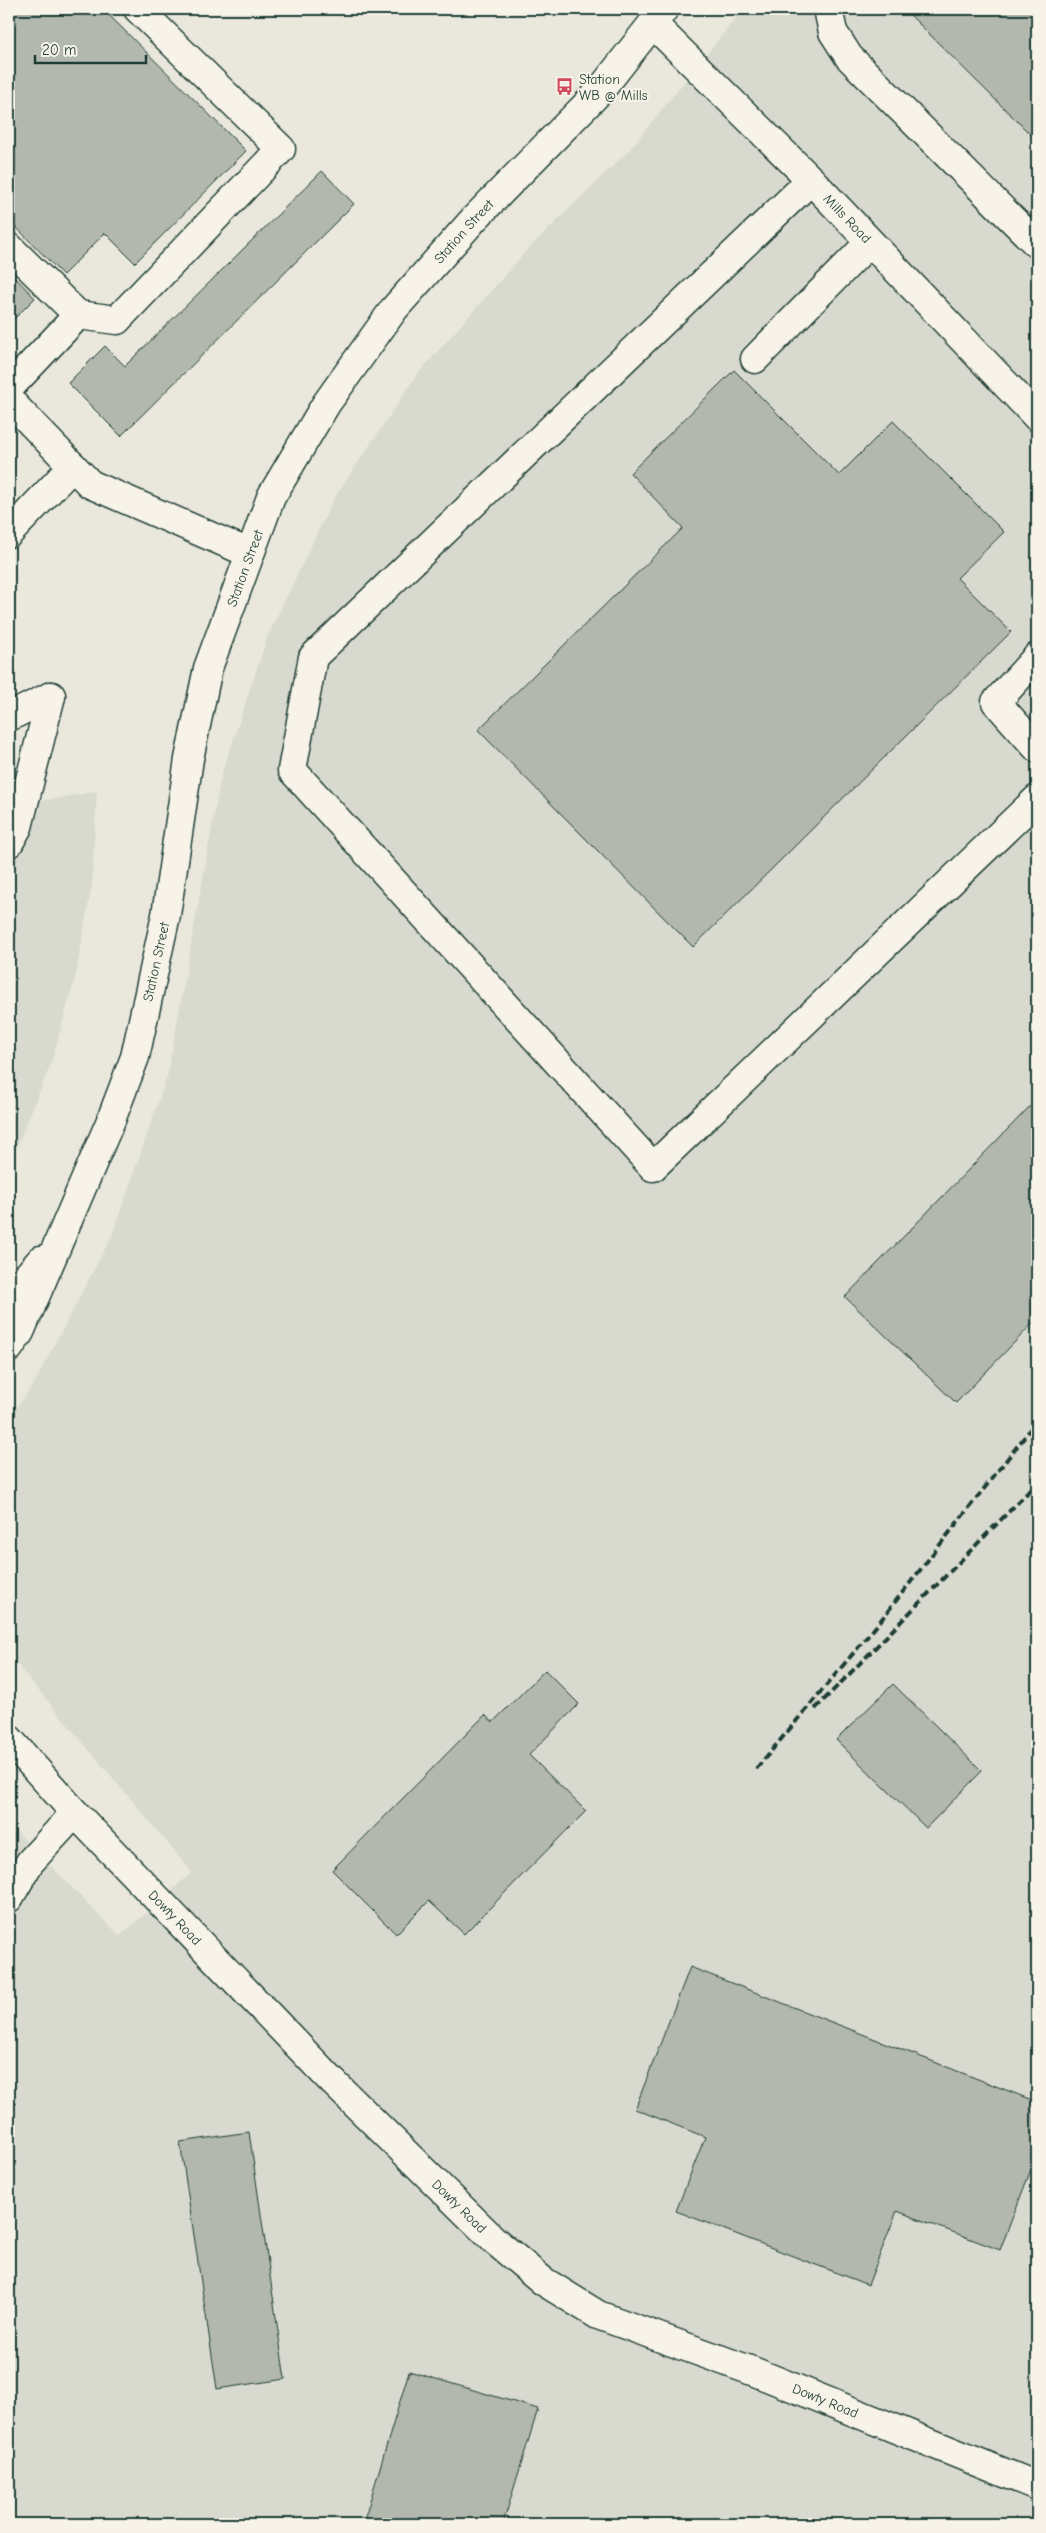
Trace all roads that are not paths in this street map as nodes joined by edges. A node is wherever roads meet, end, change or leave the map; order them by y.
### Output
1 (138, 9) edge
2 (828, 9) edge
3 (658, 16) edge
4 (811, 180) junction
5 (869, 243) junction
6 (1037, 244) edge
7 (9, 247) edge
8 (78, 315) junction
9 (755, 359) dead end
10 (9, 388) edge
11 (9, 400) edge
12 (1036, 413) edge
13 (73, 466) junction
14 (9, 533) edge
15 (249, 553) junction
16 (1037, 657) edge
17 (9, 717) edge
18 (1037, 748) edge
19 (1037, 799) edge
20 (9, 842) edge
21 (56, 1244) junction
22 (9, 1297) edge
23 (9, 1348) edge
24 (9, 1739) edge
25 (75, 1813) junction
26 (9, 1898) edge
27 (1037, 2486) edge

1 - 8 street
2 - 6 street
3 - 4 street, Mills Road
3 - 15 street, Station Street
4 - 5 street, Mills Road
4 - 19 street
5 - 9 street
5 - 12 street, Mills Road
7 - 8 street
8 - 10 street
11 - 13 street
13 - 14 street
13 - 15 street
15 - 21 street, Station Street
16 - 18 street
17 - 20 street
21 - 22 street, Station Street
21 - 23 street, Station Street
24 - 25 street, Dowty Road
25 - 26 street
25 - 27 street, Dowty Road

